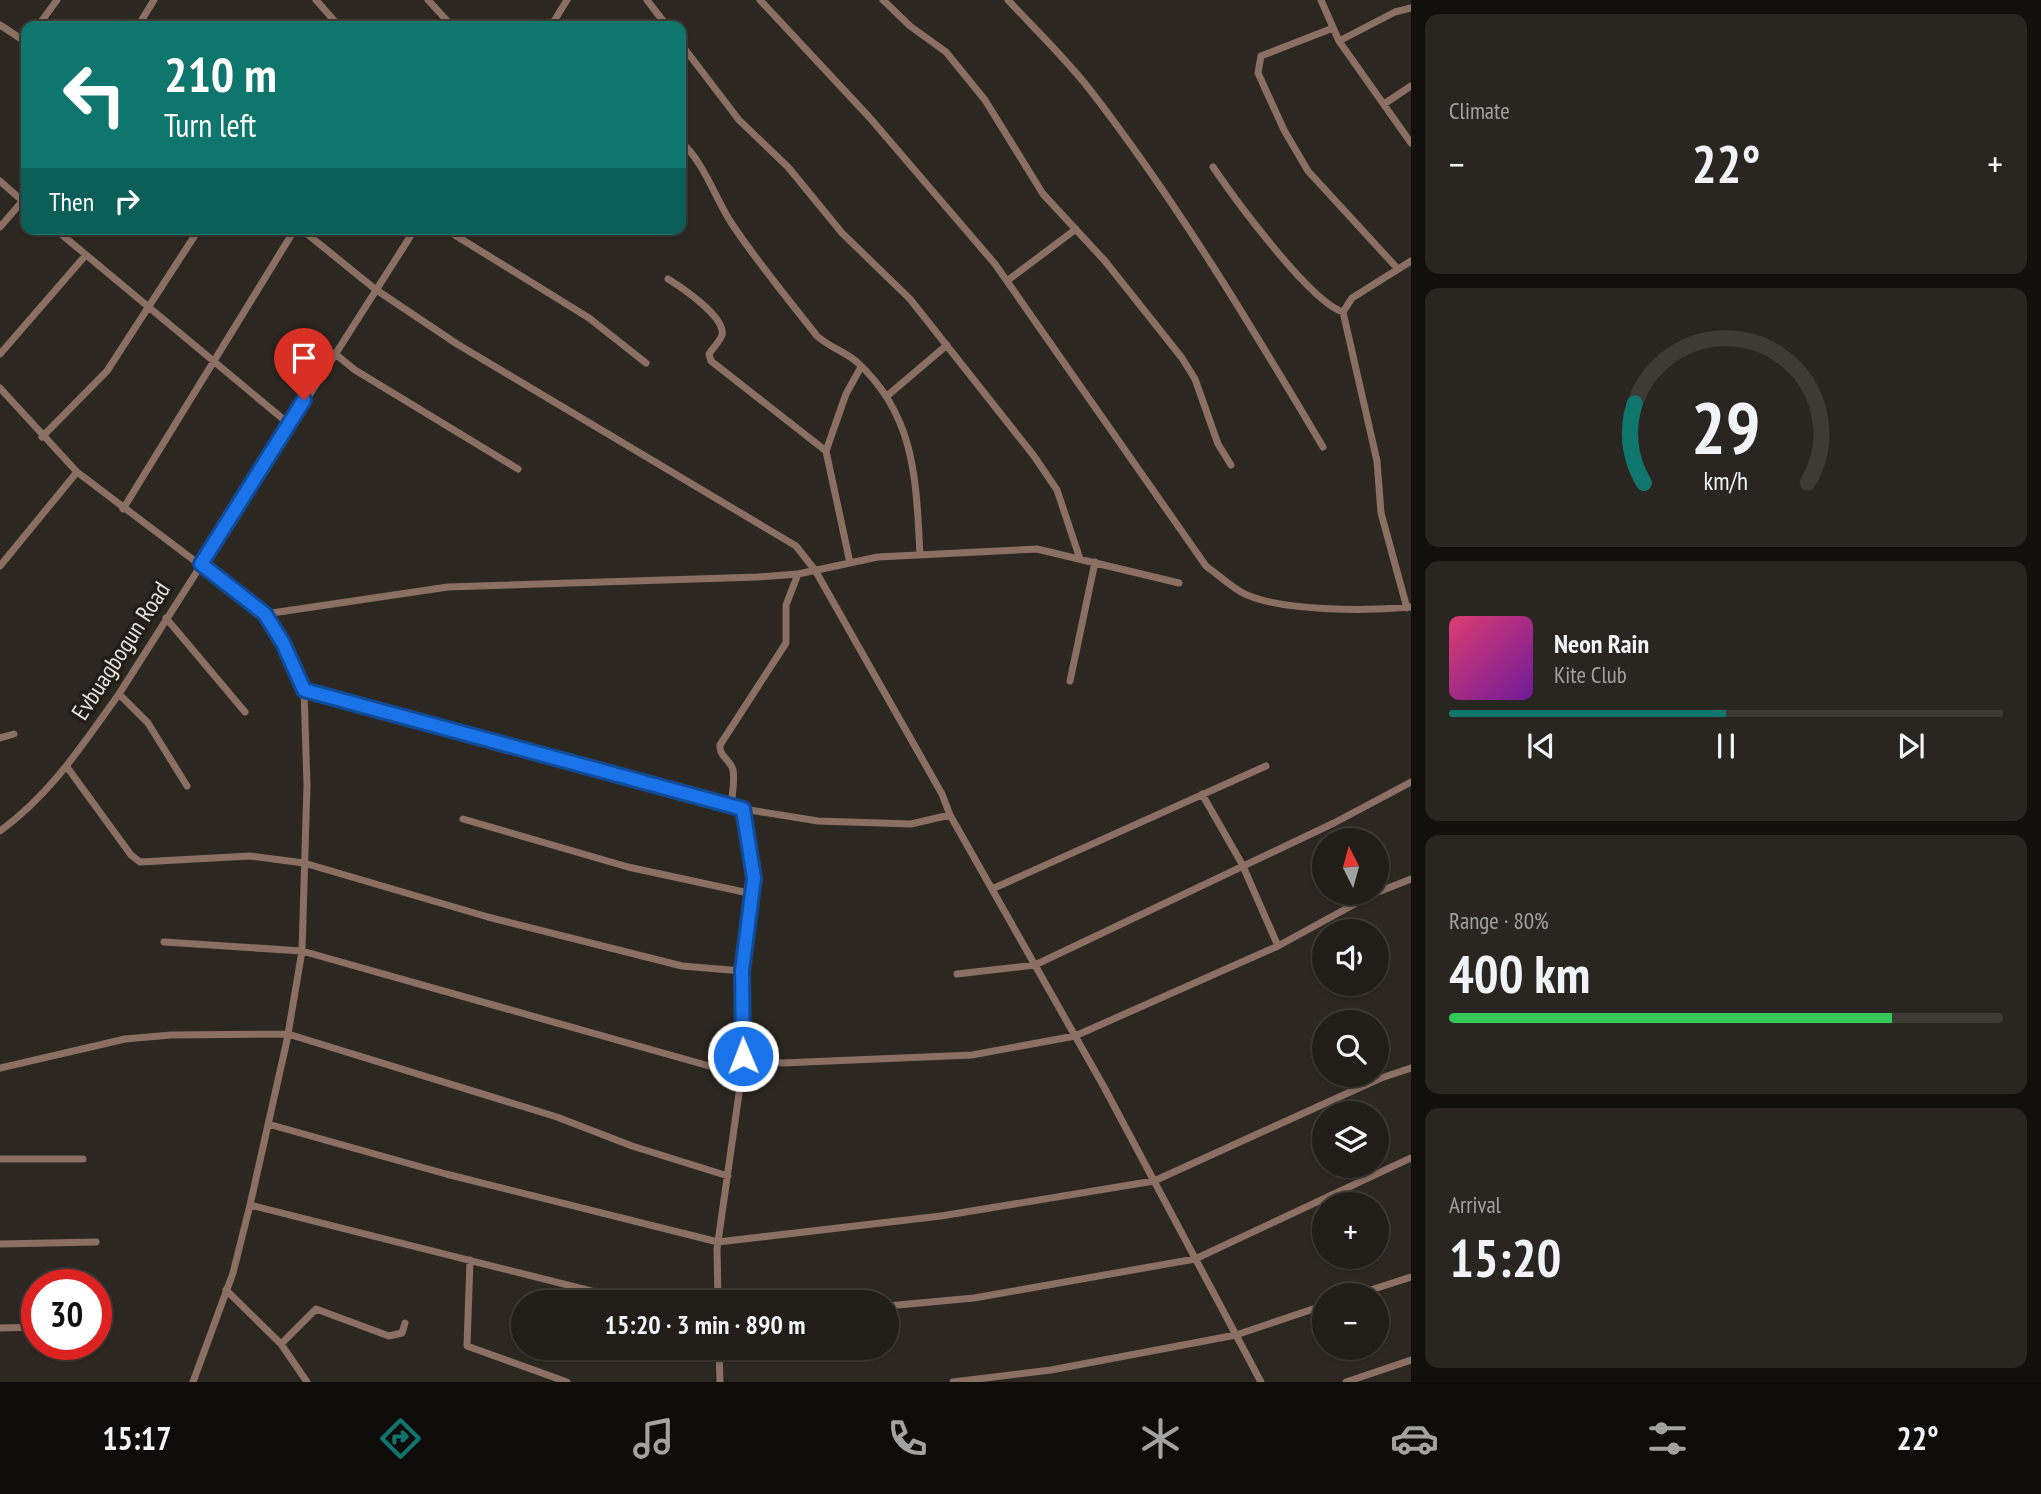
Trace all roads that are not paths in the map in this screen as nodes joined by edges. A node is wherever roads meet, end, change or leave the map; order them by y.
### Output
1 (57, 0) edge
2 (154, 0) edge
3 (316, 0) edge
4 (428, 0) edge
5 (556, 0) edge
6 (647, 0) edge
7 (760, 0) edge
8 (883, 0) edge
9 (1008, 0) edge
10 (1321, 0) edge
11 (566, 2) edge
12 (1411, 8) edge
13 (42, 21) edge
14 (141, 21) edge
15 (335, 21) edge
16 (447, 21) edge
17 (555, 21) edge
18 (663, 21) edge
19 (0, 25) edge
20 (1333, 28) junction
21 (21, 39) edge
22 (1339, 41) junction
23 (686, 51) edge
24 (1411, 86) edge
25 (1384, 104) junction
26 (1411, 143) edge
27 (686, 147) edge
28 (1213, 167) dead end
29 (0, 181) edge
30 (21, 198) edge
31 (21, 205) edge
32 (0, 226) edge
33 (1076, 229) junction
34 (62, 235) edge
35 (196, 235) edge
36 (294, 235) edge
37 (306, 235) edge
38 (411, 235) edge
39 (455, 235) edge
40 (85, 256) junction
41 (1411, 261) edge
42 (1397, 268) junction
43 (668, 279) dead end
44 (1007, 281) junction
45 (375, 289) junction
46 (148, 307) junction
47 (1343, 312) junction
48 (947, 345) junction
49 (334, 353) junction
50 (0, 354) edge
51 (213, 360) junction
52 (646, 363) dead end
53 (861, 367) junction
54 (0, 388) edge
55 (887, 396) junction
56 (289, 424) junction
57 (42, 437) junction
58 (1322, 447) dead end
59 (826, 451) junction
60 (1231, 466) dead end
61 (518, 469) dead end
62 (77, 472) junction
63 (123, 509) junction
64 (920, 555) junction
65 (1080, 559) junction
66 (1095, 562) junction
67 (850, 563) junction
68 (201, 564) junction
69 (0, 566) edge
70 (815, 570) junction
71 (798, 574) junction
72 (1179, 583) dead end
73 (1409, 608) edge
74 (265, 614) junction
75 (166, 618) junction
76 (1070, 681) dead end
77 (304, 690) junction
78 (119, 694) junction
79 (245, 712) dead end
80 (14, 734) dead end
81 (0, 738) edge
82 (1266, 766) dead end
83 (67, 767) junction
84 (1411, 782) edge
85 (187, 786) dead end
86 (1202, 794) junction
87 (731, 806) junction
88 (743, 809) junction
89 (950, 815) junction
90 (463, 819) dead end
91 (0, 831) edge
92 (304, 863) junction
93 (1242, 864) junction
94 (1411, 879) edge
95 (992, 889) junction
96 (753, 894) junction
97 (164, 942) dead end
98 (1278, 946) junction
99 (302, 951) junction
100 (1035, 965) junction
101 (742, 971) junction
102 (957, 974) dead end
103 (288, 1034) junction
104 (1075, 1036) junction
105 (743, 1056) junction
106 (0, 1068) edge
107 (1411, 1068) edge
108 (741, 1075) junction
109 (268, 1124) junction
110 (1411, 1158) edge
111 (0, 1159) edge
112 (83, 1159) dead end
113 (728, 1176) junction
114 (1154, 1181) junction
115 (250, 1205) junction
116 (96, 1242) dead end
117 (718, 1242) junction
118 (0, 1244) edge
119 (1195, 1259) junction
120 (470, 1261) junction
121 (1411, 1276) edge
122 (1389, 1283) edge
123 (226, 1290) junction
124 (587, 1290) edge
125 (718, 1290) edge
126 (899, 1305) edge
127 (1312, 1309) edge
128 (405, 1323) dead end
129 (21, 1327) edge
130 (0, 1328) edge
131 (1236, 1335) junction
132 (281, 1344) junction
133 (719, 1360) edge
134 (1411, 1360) edge
135 (193, 1382) edge
136 (307, 1382) edge
137 (566, 1382) edge
138 (720, 1382) edge
139 (953, 1382) edge
140 (1261, 1382) edge
141 (1346, 1382) edge

1 - 13 street
2 - 14 street
3 - 15 street
4 - 16 street
5 - 11 street
6 - 18 street
7 - 44 street
8 - 33 street
9 - 58 street
10 - 20 street
11 - 17 street
12 - 22 street
19 - 21 street
20 - 22 street
20 - 42 street
22 - 25 street
23 - 48 street
24 - 25 street
25 - 26 street
27 - 53 street
28 - 47 street
29 - 30 street
31 - 32 street
33 - 44 street
33 - 60 street
34 - 40 street
35 - 46 street
36 - 51 street
37 - 45 street
38 - 45 street, Evbuagbogun Road
39 - 52 street
40 - 46 street
40 - 50 street
41 - 42 street
42 - 47 street
43 - 59 street
44 - 73 street
45 - 49 street, Evbuagbogun Road
45 - 70 street
46 - 51 street
46 - 57 street
47 - 73 street
48 - 55 street
48 - 65 street
49 - 56 street, Evbuagbogun Road
49 - 61 street
51 - 56 street
51 - 63 street
53 - 55 street
53 - 59 street
54 - 57 street
55 - 64 street
56 - 68 street, Evbuagbogun Road
57 - 62 street
59 - 67 street
62 - 63 street
62 - 69 street
63 - 68 street
64 - 65 street
64 - 67 street
65 - 66 street
66 - 72 street
66 - 76 street
67 - 70 street
68 - 74 street
68 - 75 street, Evbuagbogun Road
70 - 71 street
70 - 89 street
71 - 74 street
71 - 87 street
74 - 77 street
75 - 78 street, Evbuagbogun Road
75 - 79 street
77 - 87 street
77 - 92 street
78 - 83 street, Evbuagbogun Road
78 - 85 street
80 - 81 street
82 - 86 street
83 - 91 street, Evbuagbogun Road
83 - 92 street
84 - 93 street
86 - 93 street
86 - 95 street
87 - 88 street
88 - 89 street
88 - 96 street
89 - 95 street
90 - 96 street
92 - 99 street
92 - 101 street
93 - 98 street
93 - 100 street
94 - 98 street
95 - 100 street
96 - 101 street
97 - 99 street
98 - 104 street
99 - 103 street
99 - 108 street
100 - 102 street
100 - 104 street
101 - 105 street
103 - 106 street
103 - 109 street
103 - 113 street
104 - 105 street
104 - 114 street
105 - 108 street
107 - 114 street
108 - 113 street
109 - 115 street
109 - 117 street
110 - 119 street
111 - 112 street
113 - 117 street
114 - 117 street
114 - 119 street
115 - 120 street
115 - 123 street
116 - 118 street
117 - 125 street
119 - 126 street
119 - 131 street
120 - 124 street
120 - 137 street
121 - 122 street
123 - 132 street
123 - 135 street
127 - 131 street
128 - 132 street
129 - 130 street
131 - 139 street
131 - 140 street
132 - 136 street
133 - 138 street
134 - 141 street

